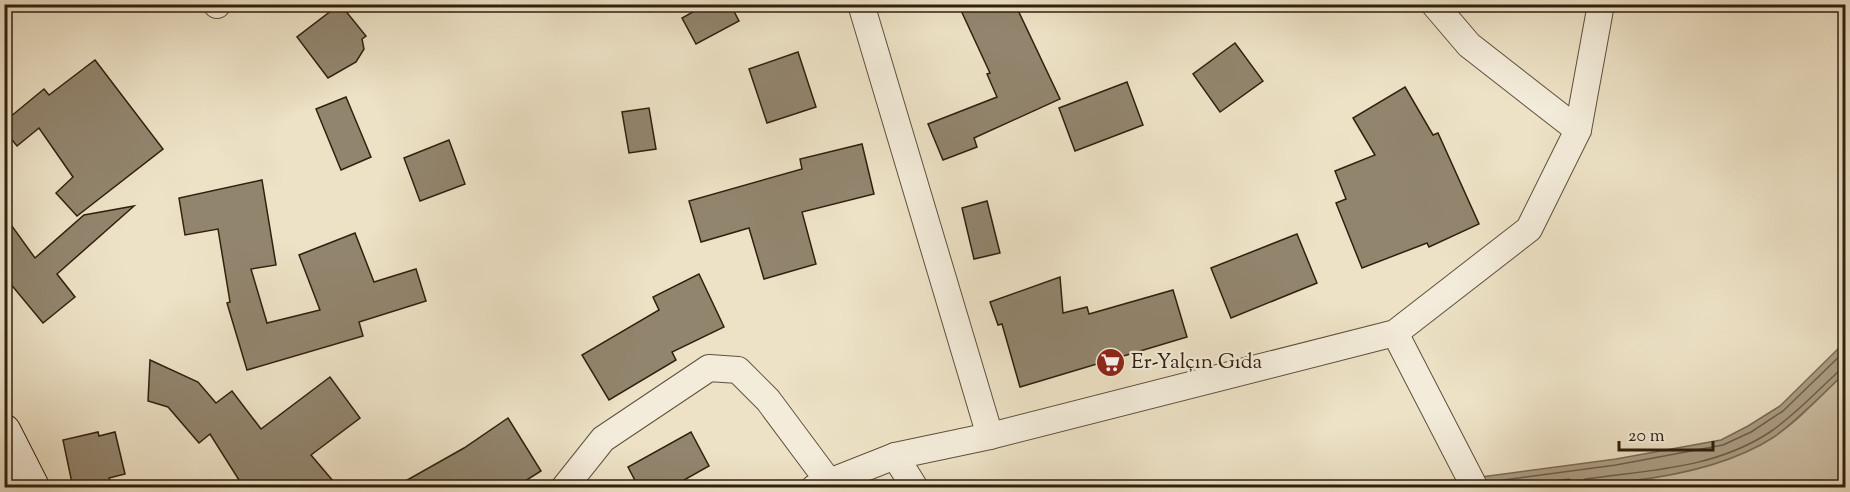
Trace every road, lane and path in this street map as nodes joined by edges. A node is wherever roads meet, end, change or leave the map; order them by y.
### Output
1 (861, 4) edge
2 (1434, 4) edge
3 (1601, 4) edge
4 (1578, 130) junction
5 (1395, 333) junction
6 (4, 431) edge
7 (990, 436) junction
8 (895, 456) junction
9 (821, 485) edge
10 (33, 488) edge
11 (564, 488) edge
12 (915, 488) edge
13 (1475, 488) edge

1 - 7 street
2 - 4 street
3 - 4 street
4 - 5 street
5 - 7 street
5 - 13 street
6 - 10 main road
7 - 8 street
8 - 9 street
8 - 12 street
9 - 11 street

